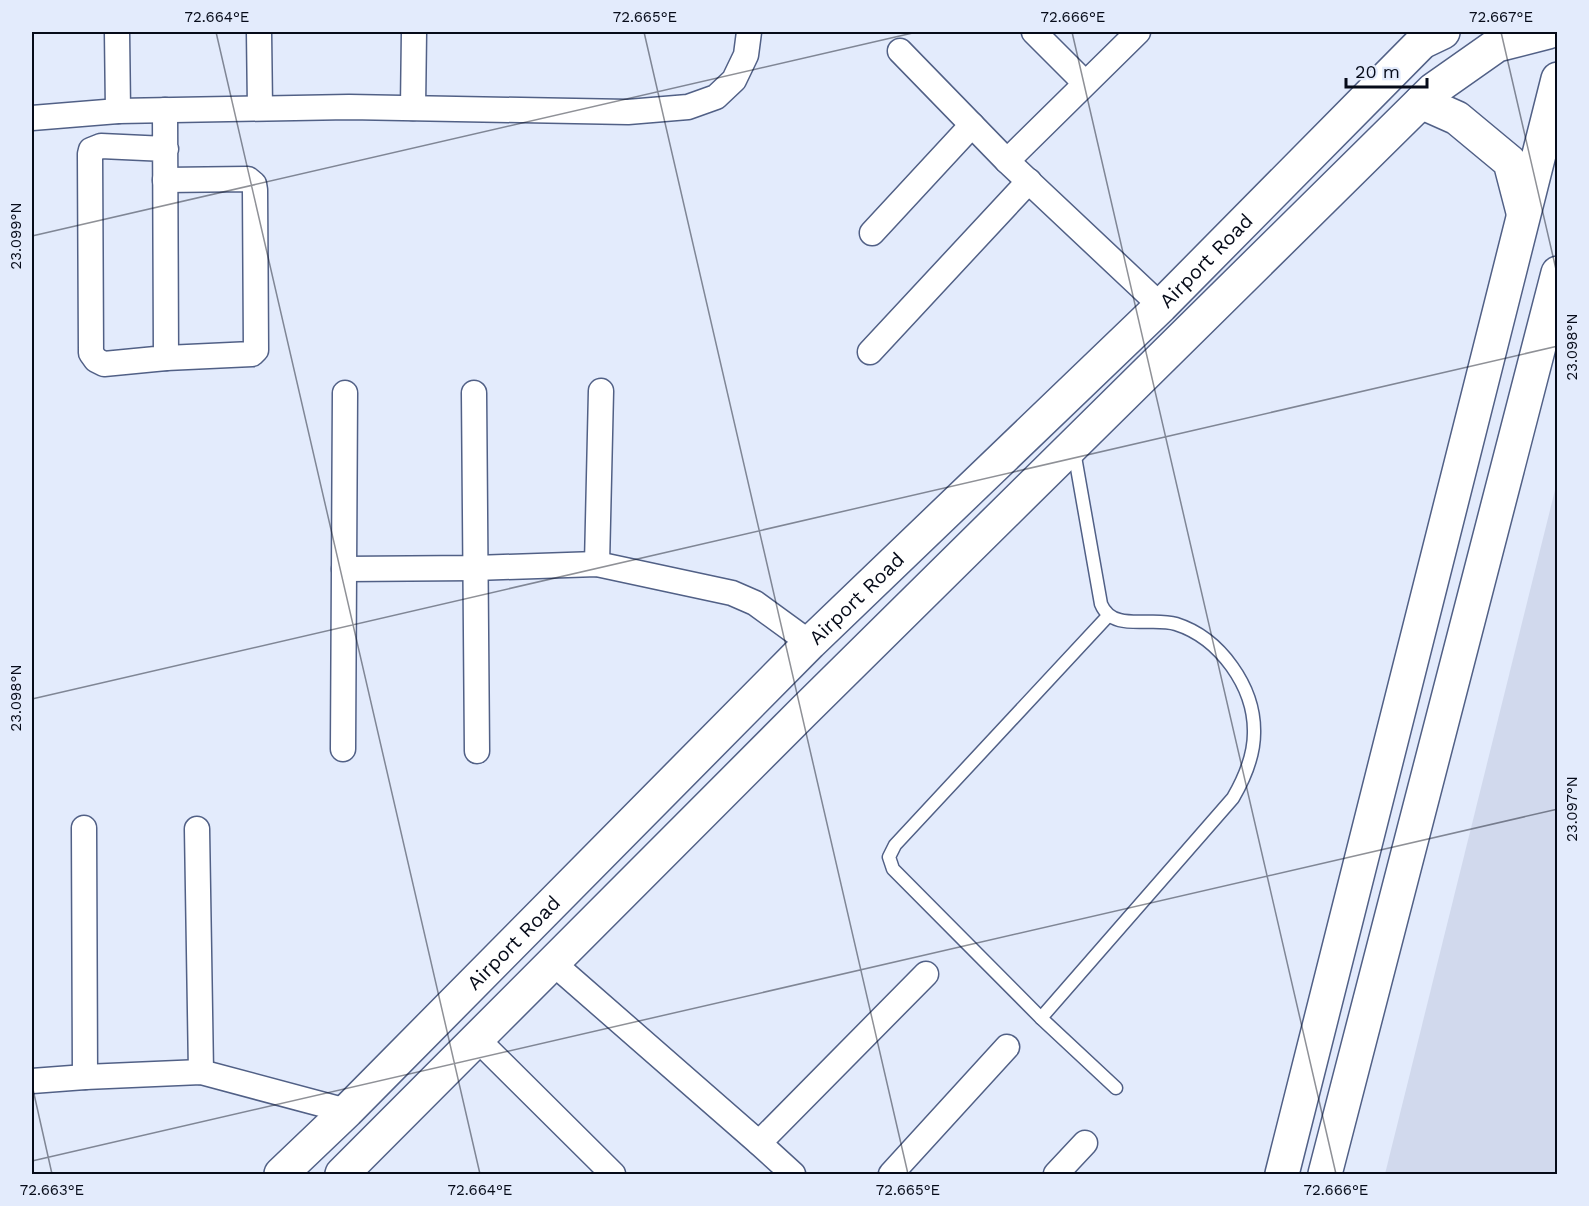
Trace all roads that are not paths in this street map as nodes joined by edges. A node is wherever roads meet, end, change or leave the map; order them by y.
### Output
1 (117, 32) edge
2 (259, 32) edge
3 (414, 32) edge
4 (749, 32) edge
5 (1034, 32) edge
6 (1138, 32) edge
7 (1548, 32) edge
8 (1431, 35) edge
9 (900, 51) dead end
10 (1557, 79) edge
11 (1085, 83) junction
12 (1421, 102) junction
13 (260, 108) junction
14 (413, 108) junction
15 (165, 110) junction
16 (118, 111) junction
17 (32, 118) edge
18 (972, 125) junction
19 (166, 149) junction
20 (1007, 161) junction
21 (165, 180) junction
22 (1029, 182) junction
23 (1524, 213) junction
24 (872, 233) dead end
25 (1557, 273) edge
26 (1161, 306) junction
27 (870, 351) dead end
28 (166, 358) junction
29 (601, 391) dead end
30 (345, 393) dead end
31 (474, 393) dead end
32 (1073, 446) junction
33 (597, 564) junction
34 (475, 568) junction
35 (344, 569) junction
36 (1108, 616) junction
37 (810, 643) junction
38 (343, 749) dead end
39 (477, 751) dead end
40 (84, 828) dead end
41 (197, 829) dead end
42 (553, 963) junction
43 (926, 974) dead end
44 (1041, 1018) junction
45 (477, 1039) junction
46 (1007, 1047) dead end
47 (201, 1072) junction
48 (85, 1077) junction
49 (32, 1081) edge
50 (1116, 1088) dead end
51 (347, 1111) junction
52 (759, 1143) junction
53 (1085, 1143) dead end
54 (281, 1174) edge
55 (342, 1174) edge
56 (613, 1174) edge
57 (793, 1174) edge
58 (891, 1174) edge
59 (1056, 1174) edge
60 (1282, 1174) edge
61 (1325, 1174) edge

1 - 16 street
2 - 13 street
3 - 14 street
4 - 14 street
5 - 11 street
6 - 11 street
7 - 12 main road
8 - 26 main road, Airport Road
9 - 18 street
10 - 23 main road
11 - 20 street
12 - 23 main road
12 - 32 main road
13 - 14 street
13 - 15 street
15 - 16 street
15 - 19 street
16 - 17 street
18 - 20 street
18 - 24 street
19 - 21 street
19 - 28 street
20 - 22 street
21 - 28 street
21 - 28 street
22 - 26 street
22 - 27 street
23 - 60 main road
25 - 61 main road
26 - 37 main road, Airport Road
29 - 33 street
30 - 35 street
31 - 34 street
32 - 36 lane
32 - 42 main road
33 - 34 street
33 - 37 street
34 - 35 street
34 - 39 street
35 - 38 street
36 - 44 lane
36 - 44 lane
37 - 51 main road, Airport Road
40 - 48 street
41 - 47 street
42 - 45 main road
42 - 52 street
43 - 52 street
44 - 50 lane
45 - 55 main road
45 - 56 street
46 - 58 street
47 - 48 street
47 - 51 street
48 - 49 street
51 - 54 main road, Airport Road
52 - 57 street
53 - 59 street

